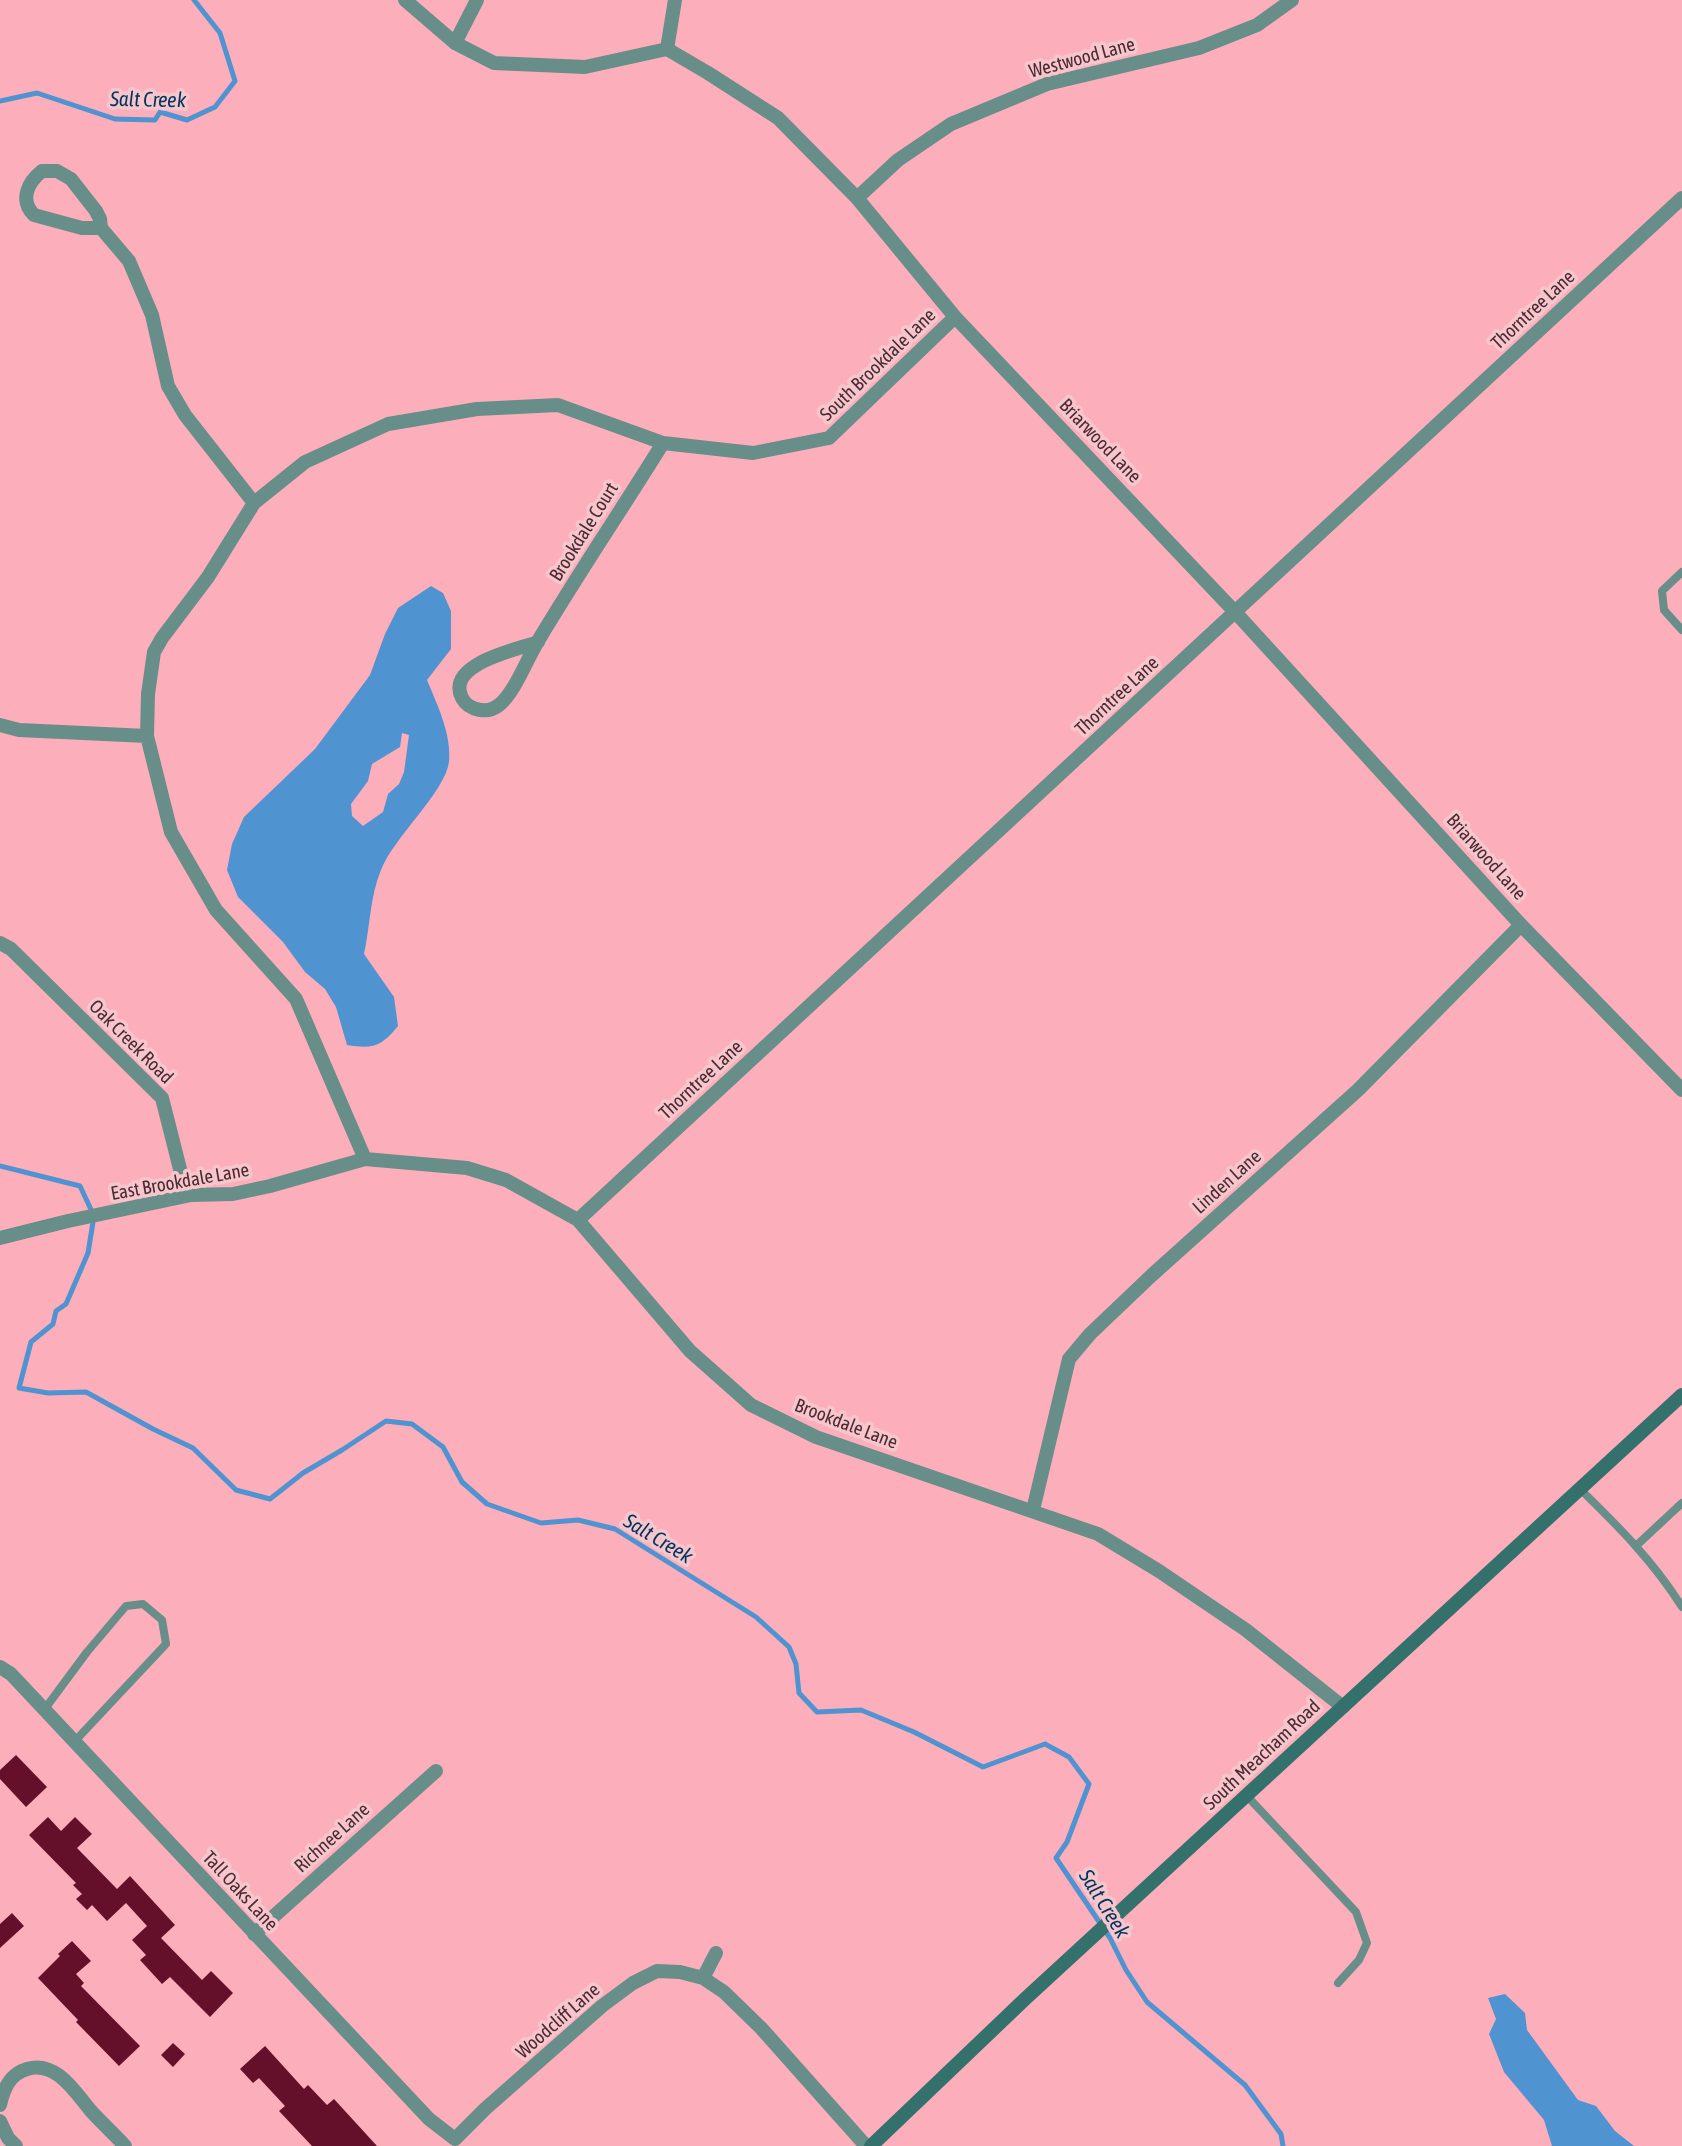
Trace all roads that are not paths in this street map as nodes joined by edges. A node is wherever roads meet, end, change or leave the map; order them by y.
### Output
1 (405, 0) edge
2 (477, 0) edge
3 (676, 0) edge
4 (1292, 0) edge
5 (455, 43) junction
6 (667, 49) junction
7 (858, 198) junction
8 (1682, 198) edge
9 (101, 228) junction
10 (955, 317) junction
11 (663, 443) junction
12 (254, 503) junction
13 (1682, 572) edge
14 (1236, 613) junction
15 (1682, 630) edge
16 (538, 642) junction
17 (0, 725) edge
18 (147, 736) junction
19 (1521, 925) junction
20 (0, 943) edge
21 (1682, 1090) edge
22 (365, 1159) junction
23 (191, 1195) junction
24 (578, 1220) junction
25 (0, 1238) edge
26 (1682, 1395) edge
27 (1580, 1489) junction
28 (1682, 1503) edge
29 (1033, 1510) junction
30 (1637, 1545) junction
31 (1682, 1607) edge
32 (0, 1667) edge
33 (1343, 1707) junction
34 (44, 1710) junction
35 (74, 1742) junction
36 (436, 1771) dead end
37 (1246, 1795) junction
38 (254, 1934) junction
39 (716, 1953) dead end
40 (703, 1978) junction
41 (1338, 1983) dead end
42 (0, 2105) edge
43 (0, 2121) edge
44 (455, 2139) joint
45 (16, 2146) edge
46 (125, 2146) edge
47 (869, 2146) edge

1 - 5 street
2 - 5 street
3 - 6 street
4 - 7 street, Westwood Lane
5 - 6 street
6 - 7 street, Briarwood Lane
7 - 10 street, Briarwood Lane
8 - 14 street, Thorntree Lane
9 - 9 street
9 - 12 street
10 - 11 street, South Brookdale Lane
10 - 14 street, Briarwood Lane
11 - 12 street, South Brookdale Lane
11 - 16 street, Brookdale Court
12 - 18 street, South Brookdale Lane
13 - 15 lane
14 - 19 street, Briarwood Lane
14 - 24 street, Thorntree Lane
16 - 16 street, Brookdale Court
17 - 18 street
18 - 22 street, South Brookdale Lane
19 - 21 street, Briarwood Lane
19 - 29 street, Linden Lane
20 - 23 street, Oak Creek Road
22 - 23 street, East Brookdale Lane
22 - 24 street, Brookdale Lane
23 - 25 street, East Brookdale Lane
24 - 29 street, Brookdale Lane
26 - 27 main road, South Meacham Road
27 - 30 lane
27 - 33 main road, South Meacham Road
28 - 30 lane
29 - 33 street, Brookdale Lane
30 - 31 lane
32 - 34 street, Tall Oaks Lane
33 - 37 main road, South Meacham Road
34 - 35 street, Tall Oaks Lane
34 - 35 lane
35 - 38 street, Tall Oaks Lane
36 - 38 street, Richnee Lane
37 - 41 lane
37 - 47 main road, South Meacham Road
38 - 44 street, Tall Oaks Lane
39 - 40 street
40 - 44 street, Woodcliff Lane
40 - 47 street, Woodcliff Lane
42 - 46 street
43 - 45 street

